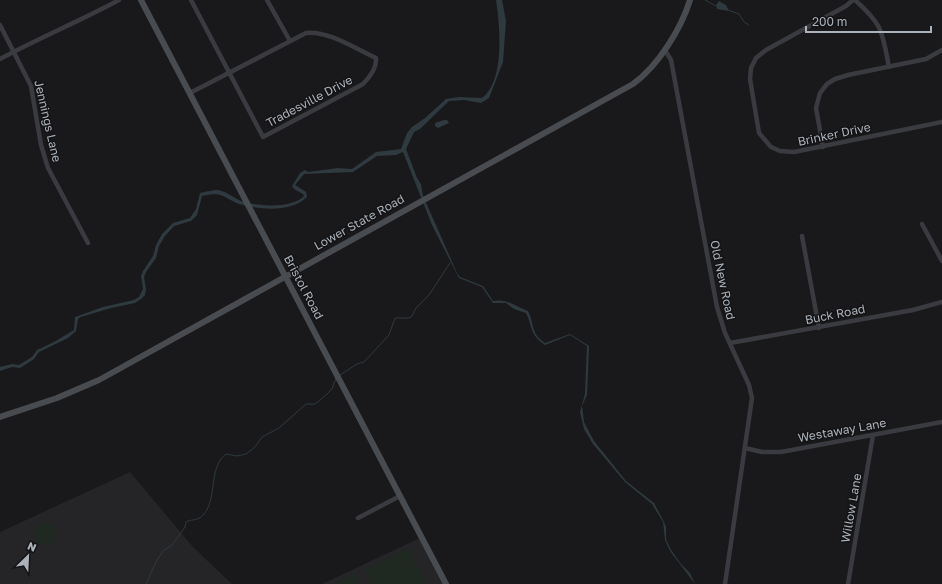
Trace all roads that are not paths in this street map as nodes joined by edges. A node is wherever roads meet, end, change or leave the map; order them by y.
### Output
1 (119, 0) edge
2 (141, 0) edge
3 (191, 0) edge
4 (268, 0) edge
5 (690, 0) edge
6 (854, 0) edge
7 (0, 25) edge
8 (290, 41) junction
9 (665, 50) junction
10 (942, 50) edge
11 (14, 51) junction
12 (0, 59) edge
13 (889, 66) junction
14 (228, 73) junction
15 (190, 93) junction
16 (942, 122) edge
17 (823, 147) junction
18 (922, 224) dead end
19 (802, 236) dead end
20 (88, 243) dead end
21 (942, 261) edge
22 (286, 276) junction
23 (942, 302) edge
24 (819, 328) junction
25 (730, 343) junction
26 (0, 417) edge
27 (942, 422) edge
28 (873, 435) junction
29 (745, 448) junction
30 (400, 496) junction
31 (358, 518) dead end
32 (446, 584) edge
33 (725, 584) edge
34 (848, 584) edge

1 - 11 street
2 - 15 main road, Bristol Road
3 - 14 street
4 - 8 street
5 - 9 main road, Lower State Road
6 - 13 street
6 - 17 street, Brinker Drive
7 - 11 street, Jennings Lane
8 - 14 street, Tradesville Drive
8 - 14 street, Tradesville Drive
9 - 22 main road, Lower State Road
9 - 25 street, Old New Road
10 - 13 street
11 - 12 street
11 - 20 street, Jennings Lane
13 - 17 street
14 - 15 street, Tradesville Drive
15 - 22 main road, Bristol Road
16 - 17 street, Brinker Drive
18 - 21 street
19 - 24 street
22 - 26 main road, Lower State Road
22 - 30 main road, Bristol Road
23 - 24 street, Buck Road
24 - 25 street, Buck Road
25 - 29 street, Old New Road
27 - 28 street, Westaway Lane
28 - 29 street, Westaway Lane
28 - 34 street, Willow Lane
29 - 33 street, Old New Road
30 - 31 street
30 - 32 main road, Bristol Road

